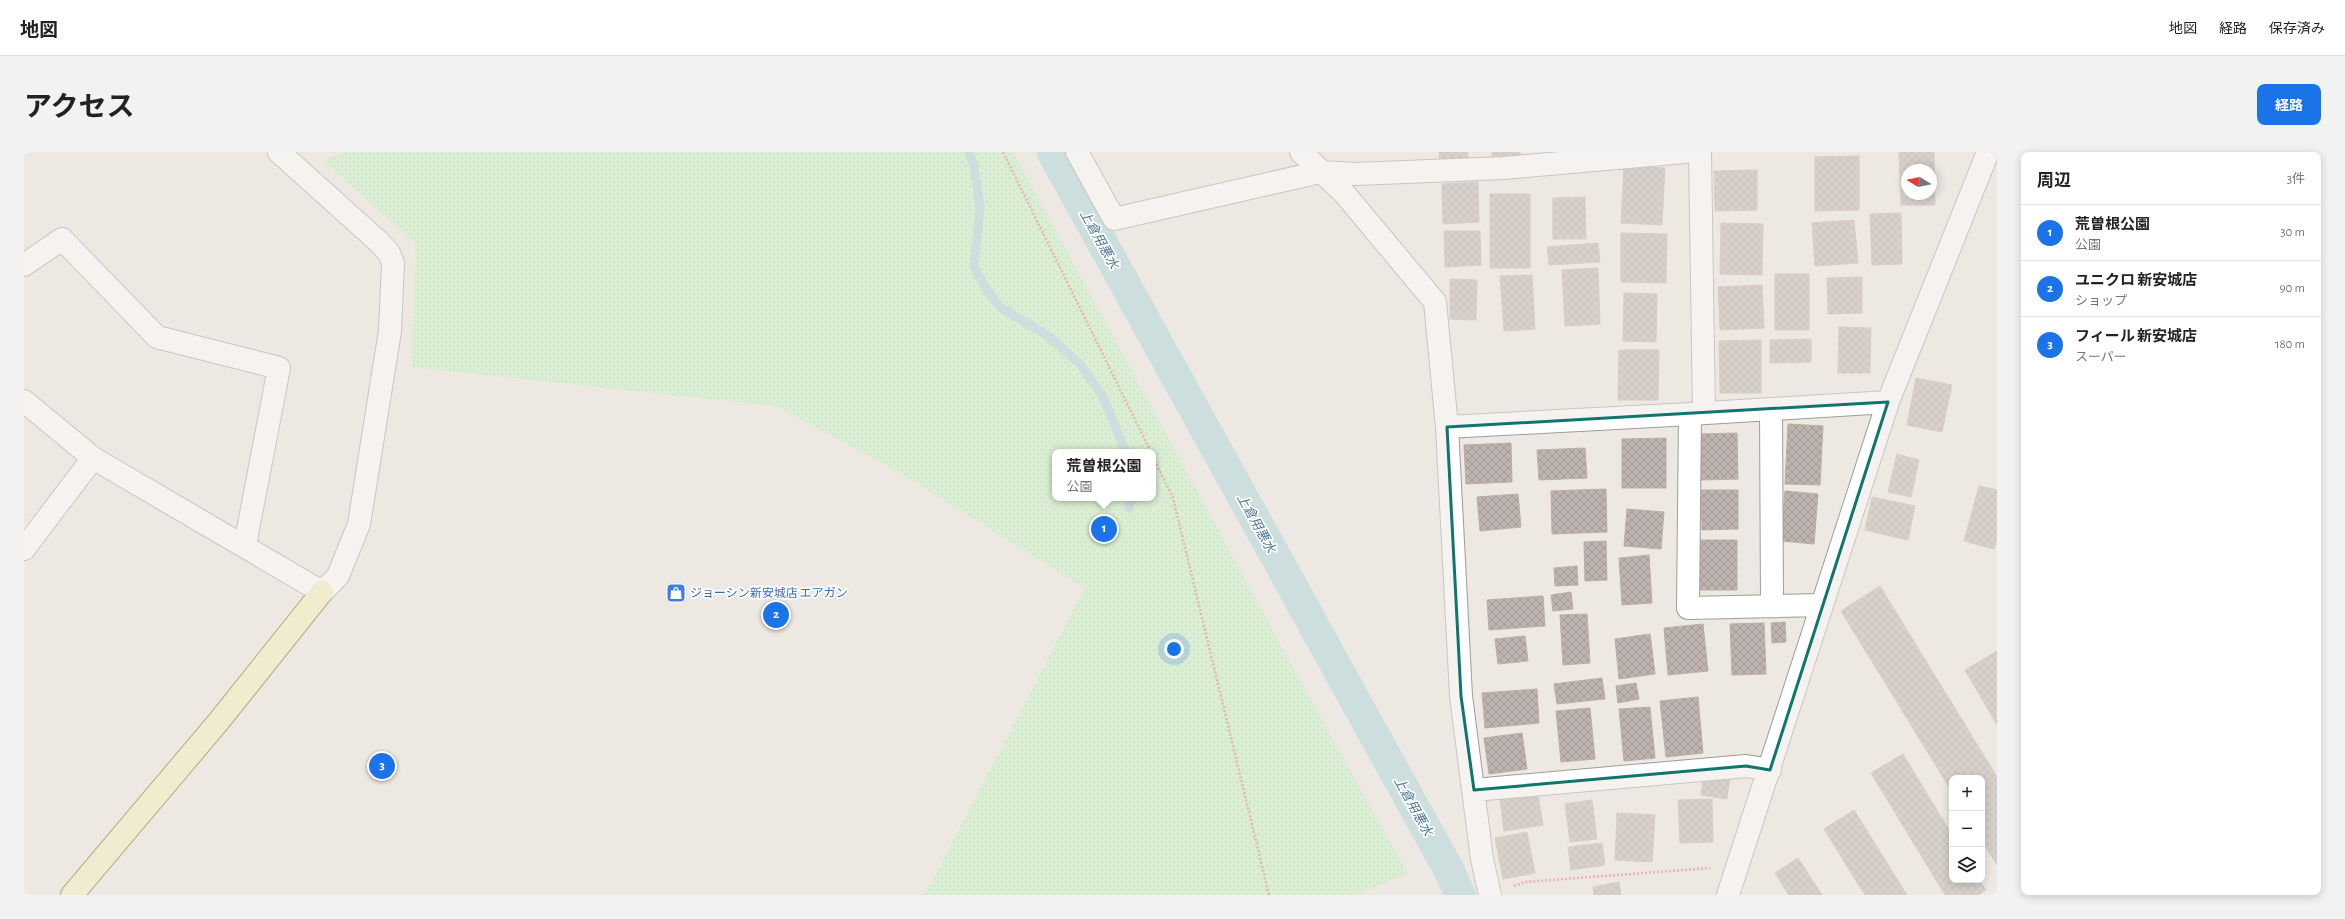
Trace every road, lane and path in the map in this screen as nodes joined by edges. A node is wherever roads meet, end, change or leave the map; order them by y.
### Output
1 (279, 152) edge
2 (1003, 152) edge
3 (1077, 152) edge
4 (1301, 152) edge
5 (1312, 152) edge
6 (1685, 152) edge
7 (1700, 152) edge
8 (1988, 152) edge
9 (1320, 172) junction
10 (24, 265) edge
11 (24, 401) edge
12 (1888, 402) junction
13 (1771, 409) junction
14 (1697, 413) junction
15 (1447, 427) junction
16 (1150, 449) edge
17 (93, 458) junction
18 (1156, 463) edge
19 (245, 545) junction
20 (24, 549) edge
21 (322, 592) junction
22 (1822, 605) junction
23 (1772, 606) junction
24 (1770, 770) junction
25 (1474, 790) junction
26 (1738, 866) junction
27 (1490, 894) edge
28 (72, 895) edge
29 (1269, 895) edge
30 (1728, 895) edge

1 - 21 street
2 - 16 path
3 - 9 street
4 - 9 street
5 - 9 street
6 - 9 street
7 - 14 street
8 - 12 street
9 - 15 street
10 - 19 street
11 - 17 street
12 - 13 street
12 - 22 street
13 - 14 street
13 - 23 street
14 - 15 street
14 - 23 street
15 - 25 street
17 - 19 street
17 - 20 street
18 - 29 path
19 - 21 street
21 - 28 street
22 - 23 street
22 - 24 street
24 - 25 street
24 - 26 street
25 - 27 street
26 - 27 path
26 - 30 street

